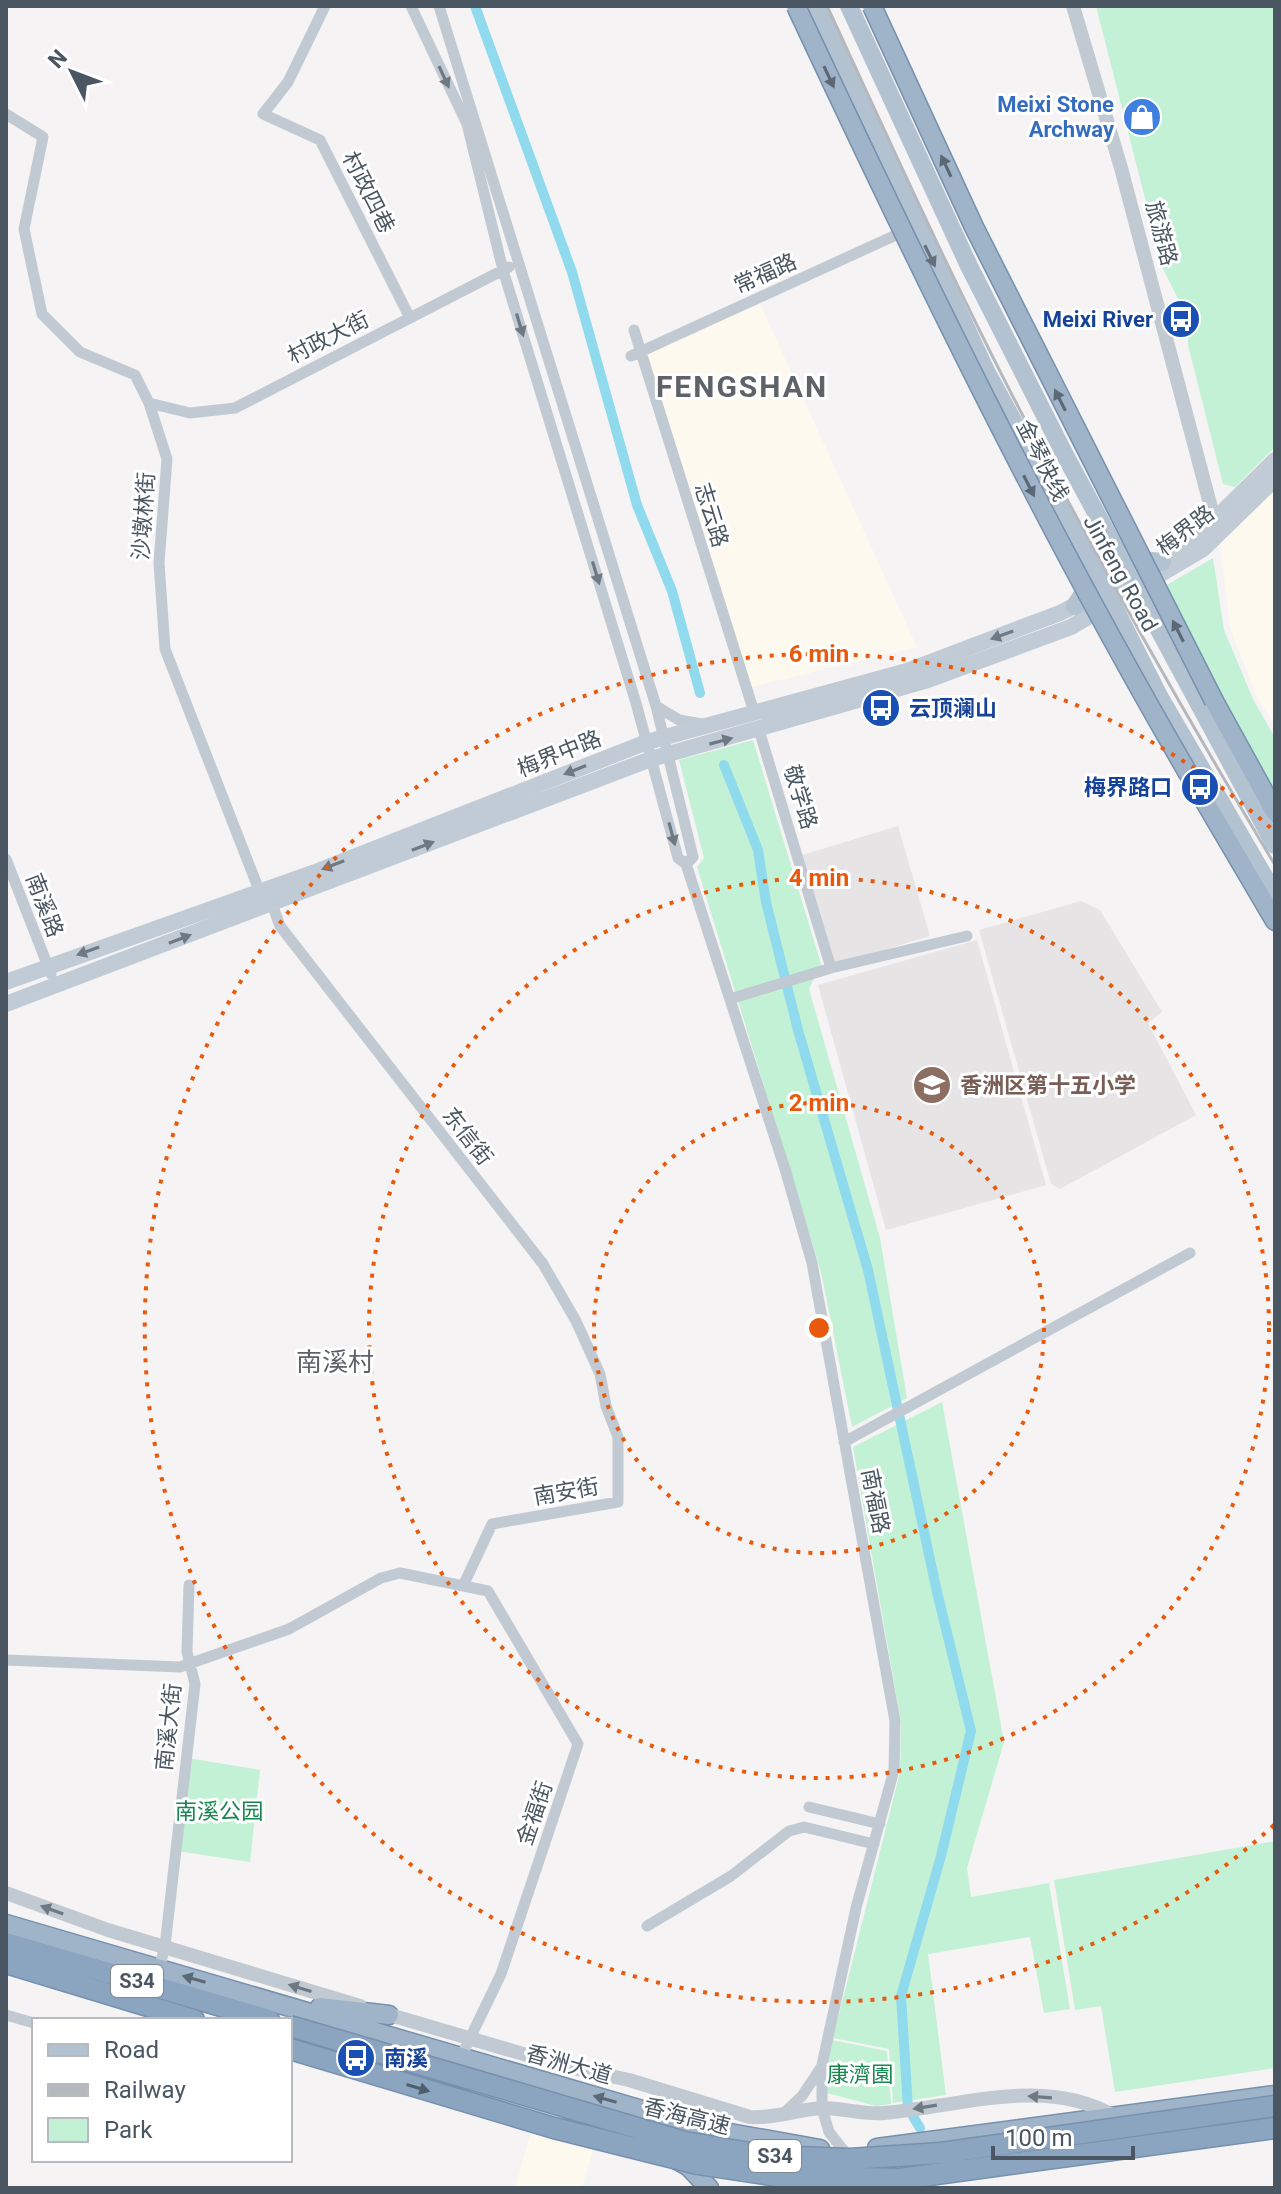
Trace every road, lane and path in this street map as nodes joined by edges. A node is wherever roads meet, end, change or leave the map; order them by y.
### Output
1 (325, 6) edge
2 (411, 6) edge
3 (439, 6) edge
4 (796, 6) edge
5 (817, 6) edge
6 (849, 6) edge
7 (872, 6) edge
8 (1073, 6) edge
9 (6, 114) edge
10 (916, 226) junction
11 (518, 263) junction
12 (503, 270) junction
13 (410, 318) junction
14 (634, 330) dead end
15 (636, 354) junction
16 (149, 403) junction
17 (1275, 460) edge
18 (1275, 479) edge
19 (1214, 519) junction
20 (1118, 549) junction
21 (1162, 562) junction
22 (1092, 566) junction
23 (1133, 583) junction
24 (1109, 597) junction
25 (1075, 606) junction
26 (785, 703) junction
27 (656, 706) junction
28 (754, 712) junction
29 (790, 721) junction
30 (707, 724) junction
31 (759, 730) junction
32 (665, 737) junction
33 (647, 742) junction
34 (669, 755) junction
35 (651, 759) junction
36 (1275, 812) edge
37 (1275, 845) edge
38 (6, 859) edge
39 (686, 864) junction
40 (259, 890) junction
41 (1275, 895) edge
42 (272, 904) junction
43 (1275, 921) edge
44 (967, 936) dead end
45 (48, 966) junction
46 (831, 968) junction
47 (6, 982) edge
48 (55, 986) junction
49 (730, 999) junction
50 (6, 1004) edge
51 (1190, 1253) dead end
52 (606, 1406) joint
53 (844, 1442) junction
54 (189, 1585) dead end
55 (463, 1586) junction
56 (6, 1660) edge
57 (190, 1662) junction
58 (809, 1807) dead end
59 (880, 1824) junction
60 (874, 1844) junction
61 (6, 1893) edge
62 (6, 1924) edge
63 (647, 1926) dead end
64 (6, 1945) edge
65 (165, 1946) junction
66 (6, 1963) edge
67 (159, 1969) junction
68 (270, 2011) edge
69 (6, 2015) edge
70 (389, 2015) junction
71 (187, 2018) edge
72 (245, 2018) edge
73 (32, 2022) edge
74 (292, 2030) edge
75 (292, 2030) edge
76 (468, 2038) junction
77 (292, 2050) edge
78 (461, 2057) junction
79 (822, 2065) junction
80 (1275, 2095) edge
81 (1246, 2099) junction
82 (1275, 2106) edge
83 (822, 2108) junction
84 (781, 2116) junction
85 (1114, 2117) junction
86 (1275, 2128) edge
87 (622, 2130) junction
88 (726, 2133) junction
89 (1275, 2134) edge
90 (1249, 2138) junction
91 (797, 2147) junction
92 (844, 2151) junction
93 (796, 2182) edge
94 (899, 2186) edge
95 (709, 2188) edge

1 - 13 street, 村政四巷
2 -> 12 street
3 - 11 street
4 -> 43 highway, 金琴快线, bridge
5 - 10 main road, Jinfeng Road
6 - 20 main road, Jinfeng Road
36 -> 7 highway, 金琴快线, bridge
8 - 19 street, 旅游路
9 - 16 street, 沙墩林街
10 - 15 street, 常福路
10 -> 22 main road, Jinfeng Road
11 - 12 street, 村政大街
11 - 27 street
12 - 13 street, 村政大街
12 -> 33 street
13 - 16 street, 村政大街
14 - 15 street, 志云路
15 - 28 street, 志云路
16 - 40 street, 沙墩林街
17 - 19 main road
18 - 23 main road, 梅界路
19 - 21 main road
20 - 21 main road
20 - 23 main road, Jinfeng Road
21 - 23 main road
22 - 24 main road, Jinfeng Road
22 - 25 main road
23 - 24 main road, 梅界中路
23 - 37 main road, Jinfeng Road
24 - 25 main road, 梅界中路
24 - 29 main road, 梅界中路
24 - 41 main road, Jinfeng Road
25 -> 26 main road, 梅界中路
26 - 28 main road, 梅界中路
26 - 29 street
27 - 30 street
27 - 32 street
28 - 30 main road, 梅界中路
29 - 31 main road, 梅界中路
30 - 32 main road, 梅界中路
34 -> 31 main road, 梅界中路
31 - 46 street, 敬学路
32 - 33 main road, 梅界中路
32 - 34 street
33 - 35 street
33 -> 40 main road, 梅界中路
34 - 35 main road, 梅界中路
34 - 39 street
35 -> 39 street
42 -> 35 main road, 梅界中路
38 - 45 street, 南溪路
39 - 49 street, 南福路
40 -> 45 main road, 梅界中路
48 -> 42 main road, 梅界中路
42 - 52 street, 东信街
44 - 46 street
45 - 47 main road, 梅界中路
45 - 48 street, 南溪路
46 - 49 street
48 - 50 main road, 梅界中路
49 - 53 street, 南福路
51 - 53 street
52 - 55 street, 南安街
53 - 59 street, 南福路
54 - 57 street, 南溪大街
55 - 57 street
55 - 76 street, 金福街
56 - 57 street
57 - 65 street, 南溪大街
58 - 59 street
59 - 60 street, 南福路
60 - 63 street
60 - 79 street, 南福路
65 -> 61 street
62 - 67 highway, 香洲大道
64 - 68 highway, S34
64 - 72 highway
65 - 67 street, 南溪大街
70 -> 65 street
66 - 71 highway, S34
68 -> 67 highway, 香洲大道
68 - 70 highway
68 - 78 highway, 香洲大道
69 - 73 street
70 - 76 street
74 - 82 highway, 香海高速 / S34, bridge
75 - 87 highway
76 - 78 street, 金福街
76 - 84 street
77 -> 86 highway, 香海高速 / S34, bridge
88 -> 78 highway, 香洲大道
79 - 83 street, 南福路
79 - 84 street
80 - 81 highway, 香洲大道
81 - 85 highway, 香洲大道
81 - 90 highway
83 - 84 street
85 -> 83 street
83 - 92 street, 南福路
84 - 88 street
85 - 92 highway, 香洲大道
87 - 93 highway
87 - 95 highway
88 - 91 highway, 香洲大道
89 - 90 highway
90 - 94 highway, bridge
91 - 92 highway, 香洲大道
91 - 93 main road
93 - 94 highway

